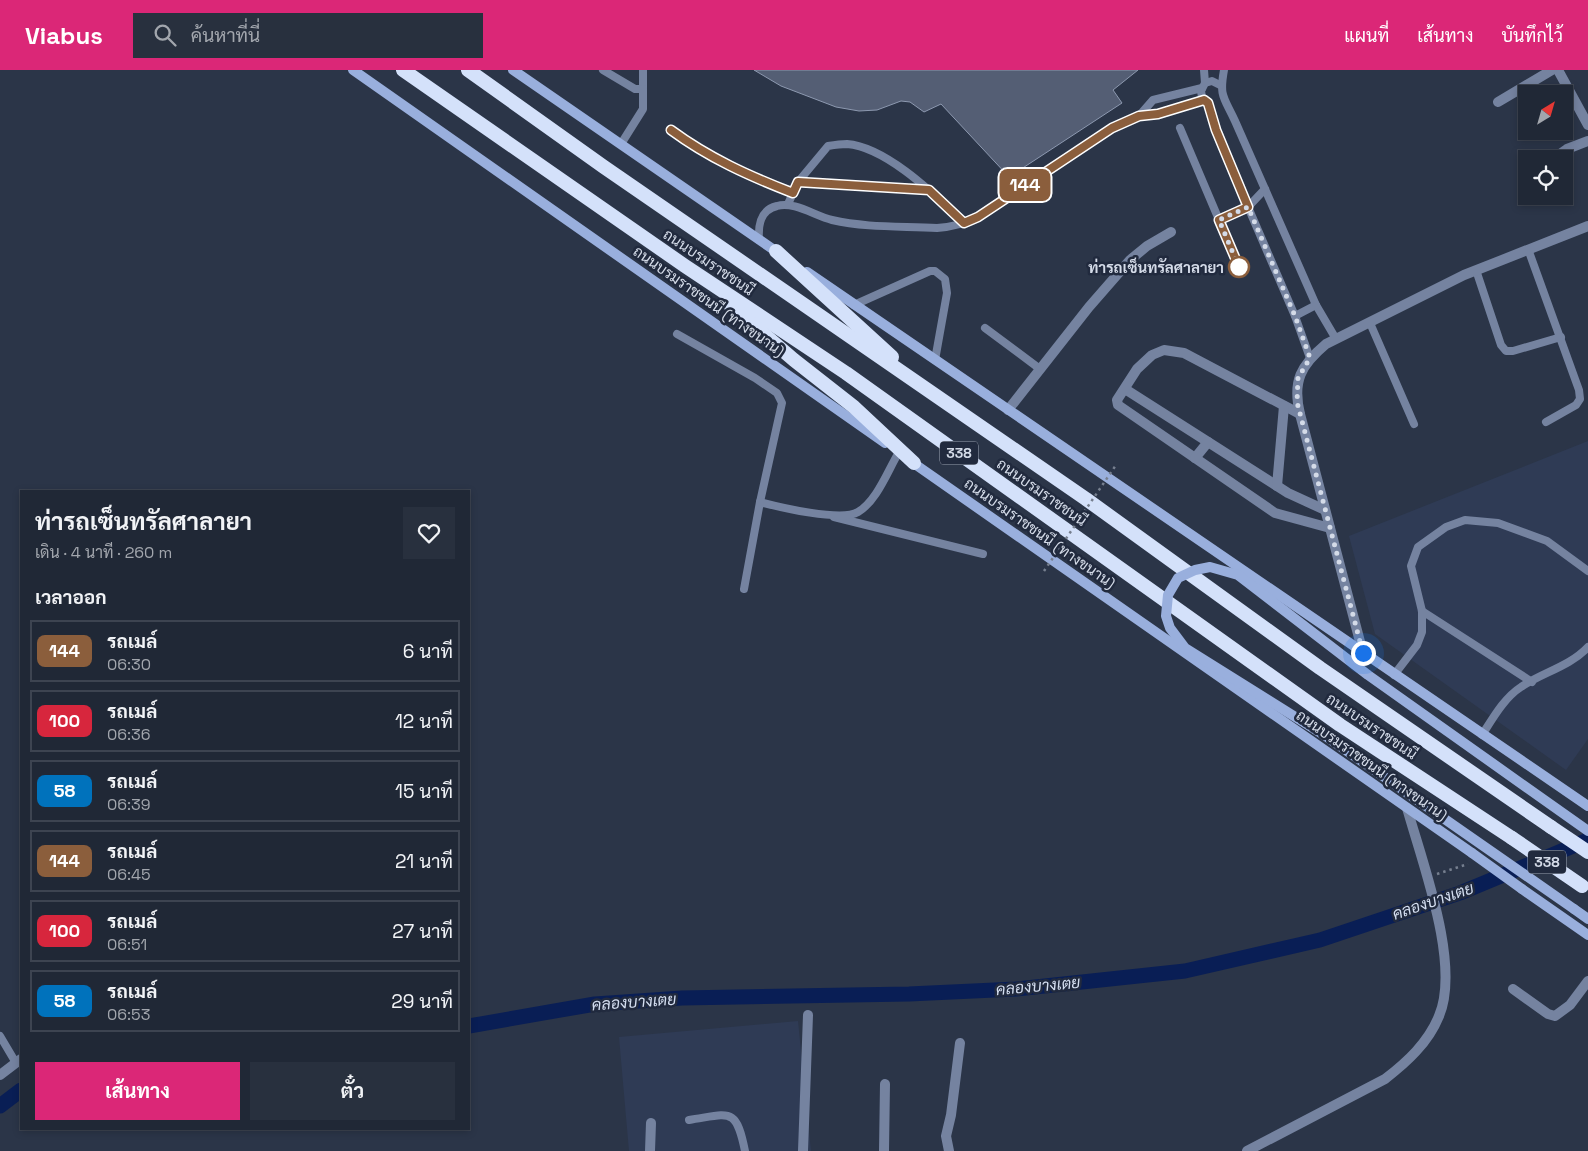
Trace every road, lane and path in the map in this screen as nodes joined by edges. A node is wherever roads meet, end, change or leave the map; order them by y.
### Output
1 (352, 70) edge
2 (403, 70) edge
3 (468, 70) edge
4 (513, 70) edge
5 (603, 70) edge
6 (643, 70) edge
7 (1204, 70) edge
8 (1224, 70) edge
9 (1552, 70) edge
10 (1558, 70) edge
11 (611, 72) edge
12 (1204, 85) junction
13 (1220, 85) junction
14 (643, 89) junction
15 (1222, 96) junction
16 (1206, 101) junction
17 (1498, 102) dead end
18 (1139, 116) junction
19 (1588, 125) edge
20 (1180, 128) dead end
21 (671, 130) dead end
22 (1588, 141) edge
23 (622, 144) junction
24 (1566, 150) edge
25 (798, 182) junction
26 (1265, 189) junction
27 (929, 190) junction
28 (793, 193) junction
29 (788, 204) junction
30 (1248, 207) junction
31 (1219, 220) junction
32 (964, 223) junction
33 (1588, 226) edge
34 (1170, 232) dead end
35 (759, 240) junction
36 (1528, 249) junction
37 (776, 251) junction
38 (685, 266) junction
39 (1239, 267) dead end
40 (1476, 270) junction
41 (854, 305) junction
42 (1316, 305) junction
43 (1295, 316) junction
44 (1370, 323) junction
45 (985, 328) dead end
46 (678, 334) dead end
47 (1561, 336) junction
48 (1336, 340) junction
49 (1310, 358) junction
50 (934, 360) junction
51 (1040, 369) junction
52 (1125, 389) junction
53 (927, 390) junction
54 (1284, 406) junction
55 (1008, 410) junction
56 (1300, 414) junction
57 (1546, 422) dead end
58 (1414, 424) dead end
59 (1208, 442) junction
60 (899, 452) junction
61 (1196, 458) junction
62 (914, 463) junction
63 (1116, 465) dead end
64 (1277, 486) junction
65 (760, 502) junction
66 (1325, 510) junction
67 (825, 515) junction
68 (1330, 528) junction
69 (984, 554) dead end
70 (1044, 571) dead end
71 (1588, 571) edge
72 (744, 589) dead end
73 (1422, 611) junction
74 (1588, 648) edge
75 (1363, 653) junction
76 (1394, 675) junction
77 (1532, 682) junction
78 (1482, 735) junction
79 (1588, 806) edge
80 (1407, 808) junction
81 (1588, 831) edge
82 (1588, 852) edge
83 (1585, 888) edge
84 (1588, 919) edge
85 (1588, 935) edge
86 (1588, 981) edge
87 (1513, 988) dead end
88 (808, 1015) dead end
89 (0, 1036) edge
90 (960, 1043) dead end
91 (19, 1061) edge
92 (0, 1075) edge
93 (885, 1084) dead end
94 (689, 1120) dead end
95 (651, 1123) dead end
96 (650, 1151) edge
97 (745, 1151) edge
98 (803, 1151) edge
99 (884, 1151) edge
100 (949, 1151) edge
101 (1247, 1151) edge

1 - 60 main road, ถนนบรมราชชนนี (ทางขนาน) / 338
2 - 38 highway, ถนนบรมราชชนนี / 338
3 - 53 highway, ถนนบรมราชชนนี / 338
4 - 23 main road
5 - 11 lane
6 - 14 lane
7 - 12 lane
8 - 13 lane
9 - 17 street
10 - 19 street
11 - 14 lane
12 - 13 lane
12 - 16 lane
12 - 18 lane
13 - 15 lane
14 - 23 lane
15 - 16 lane
15 - 26 lane
16 - 18 lane
16 - 30 lane
18 - 32 lane
20 - 31 lane
21 - 28 lane
22 - 24 street
23 - 35 main road
25 - 27 lane
25 - 27 lane
25 - 28 lane
26 - 30 lane
26 - 42 lane
27 - 32 lane
28 - 29 lane
29 - 32 lane
29 - 35 lane
30 - 31 lane
30 - 43 lane
31 - 39 lane
33 - 36 street
34 - 51 street
35 - 37 main road
36 - 40 street
36 - 47 lane
37 - 41 main road
37 - 53 highway
38 - 62 highway
38 - 83 highway, ถนนบรมราชชนนี / 338, bridge
40 - 44 street
40 - 47 lane
41 - 50 main road
41 - 50 lane
42 - 43 lane
42 - 48 lane
43 - 49 lane
44 - 48 street
44 - 58 lane
45 - 51 lane
46 - 65 lane
47 - 57 lane
48 - 49 street
49 - 56 street
50 - 55 main road
51 - 55 street
52 - 54 street
52 - 59 street
52 - 61 street
53 - 82 highway, ถนนบรมราชชนนี / 338, bridge
54 - 56 street
54 - 64 street
55 - 75 main road
56 - 66 street
59 - 61 street
59 - 64 street
60 - 62 main road, ถนนบรมราชชนนี (ทางขนาน) / 338
60 - 67 lane
61 - 68 street
62 - 80 main road, ถนนบรมราชชนนี (ทางขนาน) / 338
63 - 70 path, bridge
64 - 66 street
65 - 67 lane
65 - 72 lane
66 - 68 street
67 - 69 lane
68 - 75 street
71 - 73 lane
73 - 76 lane
73 - 77 lane
74 - 77 lane
75 - 76 main road
76 - 78 main road
77 - 78 lane
78 - 79 main road
80 - 85 main road, ถนนบรมราชชนนี (ทางขนาน) / 338, bridge
80 - 101 street
81 - 84 main road, bridge
86 - 87 street
88 - 98 street
89 - 91 lane
90 - 100 street
91 - 92 street
93 - 99 street
94 - 97 lane
95 - 96 street

